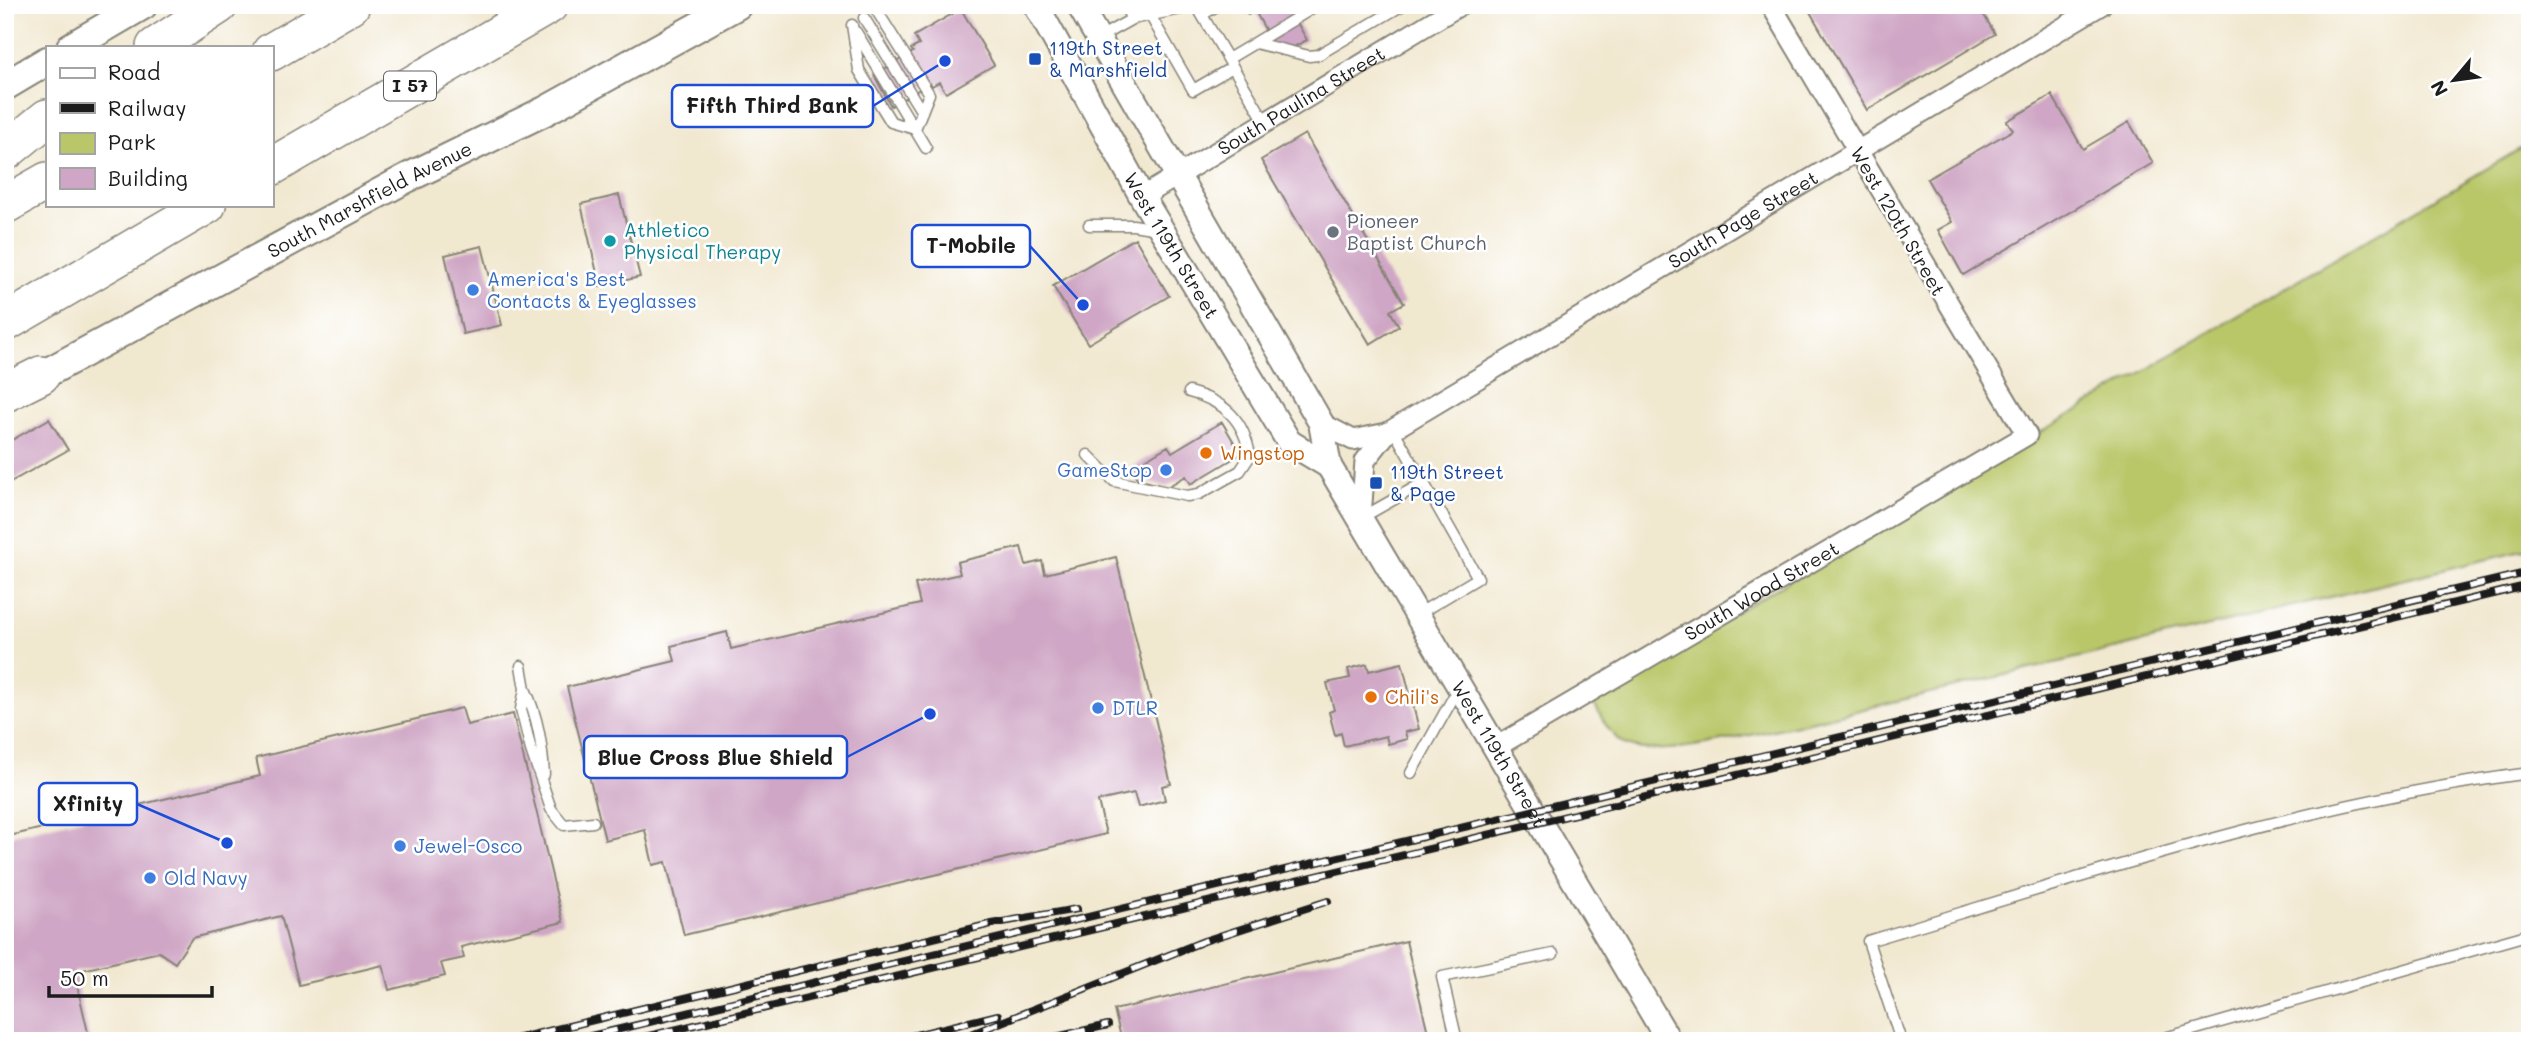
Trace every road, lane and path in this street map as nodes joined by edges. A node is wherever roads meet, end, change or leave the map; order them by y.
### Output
1 (143, 5) edge
2 (219, 5) edge
3 (351, 5) edge
4 (549, 5) edge
5 (737, 5) edge
6 (1036, 5) edge
7 (1079, 5) edge
8 (1124, 5) edge
9 (1218, 5) edge
10 (1318, 5) edge
11 (1403, 5) edge
12 (1460, 5) edge
13 (2101, 5) edge
14 (1774, 6) edge
15 (1198, 9) edge
16 (877, 10) dead end
17 (1150, 15) junction
18 (864, 18) dead end
19 (1132, 19) junction
20 (1098, 38) junction
21 (1255, 43) junction
22 (73, 46) edge
23 (157, 46) edge
24 (273, 51) edge
25 (46, 62) edge
26 (1230, 63) junction
27 (5, 86) edge
28 (922, 112) junction
29 (46, 119) edge
30 (1266, 123) junction
31 (915, 129) junction
32 (926, 148) dead end
33 (1857, 150) junction
34 (5, 152) edge
35 (273, 166) edge
36 (1177, 176) junction
37 (46, 182) edge
38 (1142, 197) junction
39 (5, 205) edge
40 (205, 206) edge
41 (1089, 225) dead end
42 (1161, 229) junction
43 (5, 323) edge
44 (41, 375) joint
45 (1189, 392) dead end
46 (5, 395) edge
47 (1321, 424) junction
48 (1390, 431) junction
49 (2027, 435) joint
50 (1088, 455) dead end
51 (1329, 466) junction
52 (1423, 483) junction
53 (1361, 518) junction
54 (1418, 614) junction
55 (521, 666) dead end
56 (1460, 685) junction
57 (1496, 747) junction
58 (1412, 773) dead end
59 (2530, 773) edge
60 (593, 822) dead end
61 (2530, 934) edge
62 (1553, 954) dead end
63 (1457, 1041) edge
64 (1669, 1041) edge
65 (1901, 1041) edge
66 (2154, 1041) edge

1 - 22 main road
2 - 23 highway
3 - 24 highway
4 - 35 highway, I 57
5 - 44 main road, South Marshfield Avenue
6 - 38 street, West 119th Street
7 - 20 street, West 119th Street
8 - 19 lane
9 - 15 lane
10 - 21 lane
11 - 21 lane
12 - 30 street, South Paulina Street
13 - 33 street, South Page Street
14 - 33 street, West 120th Street
15 - 17 lane
15 - 26 lane
16 - 28 lane
17 - 19 lane
17 - 26 lane
18 - 28 lane
19 - 20 lane
20 - 36 street, West 119th Street
21 - 26 lane
25 - 27 main road
26 - 30 lane
28 - 31 lane
29 - 34 highway
30 - 36 street, South Paulina Street
31 - 31 lane
31 - 32 lane
33 - 48 street, South Page Street
33 - 49 street, West 120th Street
36 - 38 street, South Paulina Street
36 - 47 street, West 119th Street
37 - 39 highway
38 - 42 street, West 119th Street
40 - 43 highway
41 - 42 lane
42 - 51 street, West 119th Street
44 - 46 highway
45 - 50 lane
47 - 48 street, South Page Street
47 - 51 street, West 119th Street
48 - 52 lane
48 - 53 street, South Page Street
49 - 57 street, South Wood Street
51 - 53 street, West 119th Street
52 - 53 lane
52 - 54 lane
53 - 54 street, West 119th Street
54 - 56 street, West 119th Street
55 - 60 lane
56 - 57 street, West 119th Street
56 - 58 lane
57 - 64 street, West 119th Street
59 - 65 lane
61 - 66 lane
62 - 63 lane

